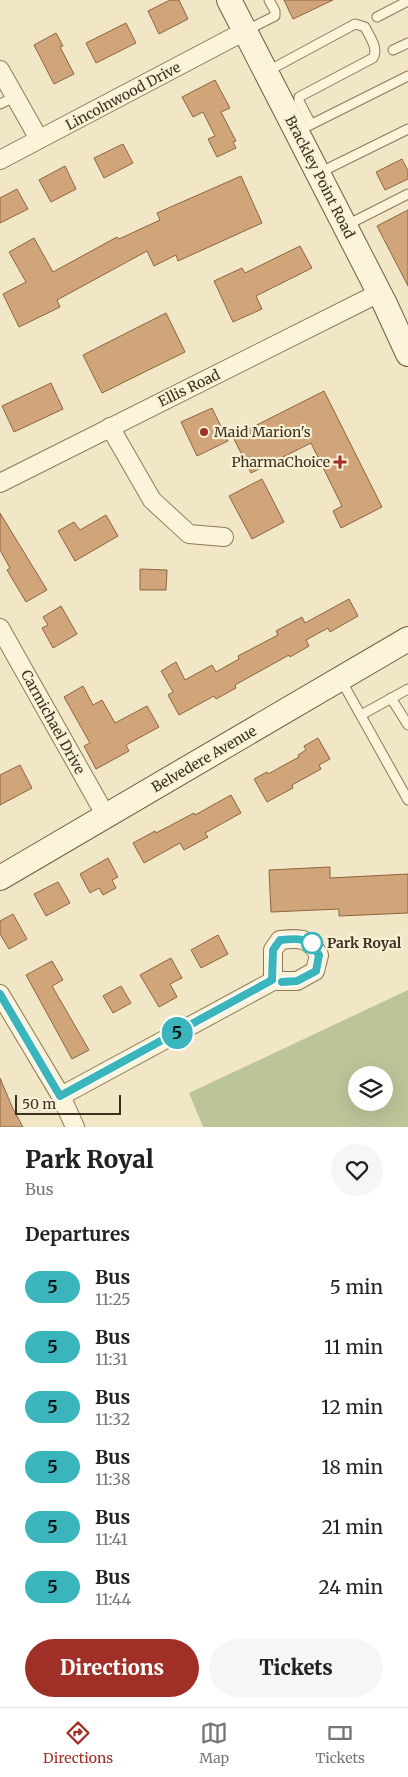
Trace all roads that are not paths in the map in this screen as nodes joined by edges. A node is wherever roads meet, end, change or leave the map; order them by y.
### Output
1 (229, 0) edge
2 (269, 0) edge
3 (408, 1) edge
4 (377, 17) dead end
5 (245, 31) junction
6 (408, 43) edge
7 (393, 50) dead end
8 (0, 70) edge
9 (266, 72) junction
10 (408, 76) edge
11 (8, 100) edge
12 (304, 128) junction
13 (408, 129) edge
14 (39, 139) junction
15 (0, 160) edge
16 (318, 174) junction
17 (408, 194) edge
18 (345, 226) junction
19 (379, 293) junction
20 (408, 354) edge
21 (110, 427) junction
22 (0, 483) edge
23 (224, 536) dead end
24 (0, 628) edge
25 (408, 640) edge
26 (341, 680) junction
27 (408, 689) edge
28 (391, 698) junction
29 (361, 715) junction
30 (408, 726) edge
31 (408, 800) edge
32 (106, 816) junction
33 (0, 878) edge
34 (272, 980) dead end
35 (0, 994) edge
36 (60, 1096) junction
37 (75, 1127) edge

1 - 5 main road, Brackley Point Road
2 - 5 lane
3 - 4 lane
5 - 9 main road, Brackley Point Road
5 - 14 street, Lincolnwood Drive
6 - 7 lane
8 - 11 street
9 - 12 main road, Brackley Point Road
9 - 12 lane
10 - 12 lane
11 - 14 street
12 - 16 main road, Brackley Point Road
13 - 16 lane
14 - 15 street, Lincolnwood Drive
16 - 18 main road, Brackley Point Road
17 - 18 lane
18 - 19 main road, Brackley Point Road
19 - 20 main road, Brackley Point Road
19 - 21 street, Ellis Road
21 - 22 street, Ellis Road
21 - 23 street
24 - 32 street, Carmichael Drive
25 - 26 main road, Belvedere Avenue
26 - 29 lane
26 - 32 main road, Belvedere Avenue
27 - 28 lane
28 - 29 lane
28 - 30 lane
29 - 31 lane
32 - 33 main road, Belvedere Avenue
34 - 36 street
35 - 36 street
36 - 37 street

